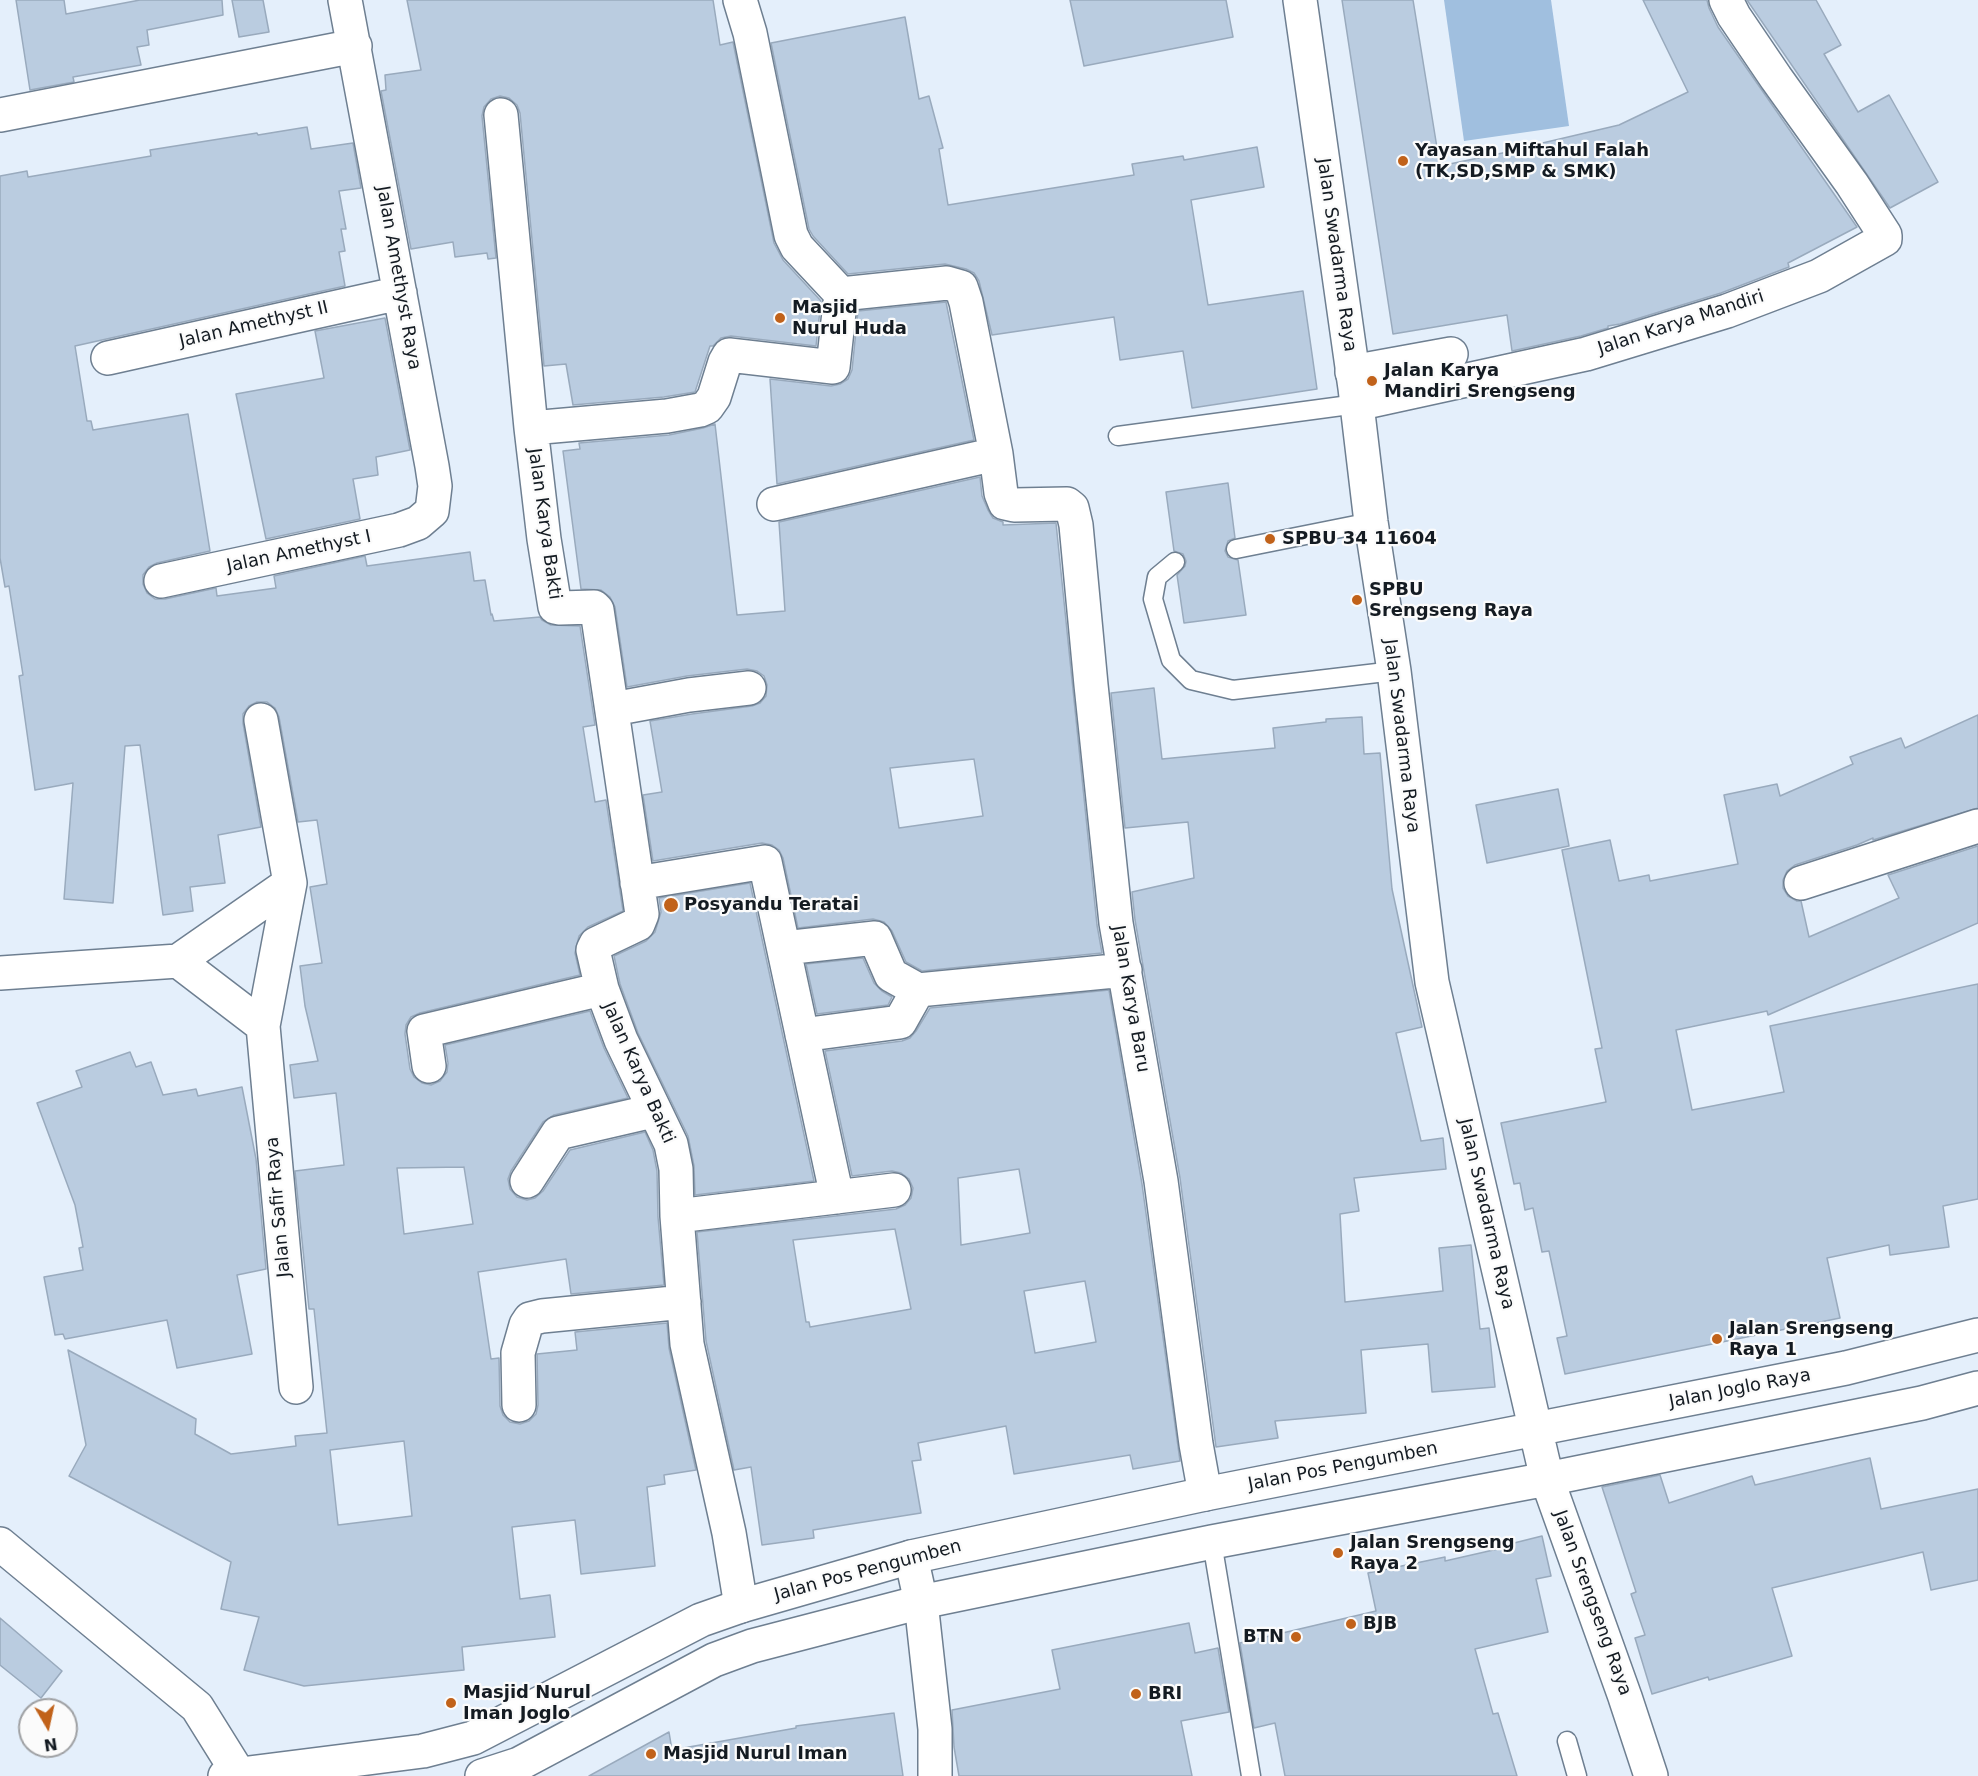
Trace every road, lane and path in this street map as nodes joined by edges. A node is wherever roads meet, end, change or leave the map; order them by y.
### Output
1 (345, 0) edge
2 (740, 0) edge
3 (1300, 0) edge
4 (1726, 0) edge
5 (355, 46) junction
6 (0, 115) edge
7 (501, 115) dead end
8 (400, 293) junction
9 (841, 294) junction
10 (1451, 354) dead end
11 (108, 358) dead end
12 (1352, 372) junction
13 (1357, 404) junction
14 (531, 428) junction
15 (1118, 436) dead end
16 (996, 454) junction
17 (774, 504) dead end
18 (432, 511) joint
19 (1371, 522) junction
20 (1236, 549) dead end
21 (1175, 562) dead end
22 (161, 581) dead end
23 (1394, 671) junction
24 (749, 688) dead end
25 (613, 709) junction
26 (261, 720) dead end
27 (1978, 826) edge
28 (290, 883) junction
29 (637, 883) junction
30 (1801, 883) dead end
31 (784, 948) junction
32 (178, 961) junction
33 (1125, 970) junction
34 (0, 973) edge
35 (602, 989) junction
36 (918, 990) junction
37 (263, 1026) junction
38 (802, 1035) junction
39 (429, 1066) dead end
40 (654, 1111) junction
41 (527, 1181) dead end
42 (894, 1190) dead end
43 (837, 1197) junction
44 (677, 1216) junction
45 (684, 1302) junction
46 (1978, 1335) edge
47 (296, 1387) dead end
48 (1978, 1388) edge
49 (519, 1405) dead end
50 (1536, 1430) junction
51 (1548, 1479) junction
52 (1205, 1494) junction
53 (1212, 1542) junction
54 (0, 1544) edge
55 (911, 1557) junction
56 (921, 1602) junction
57 (741, 1606) junction
58 (1567, 1741) dead end
59 (521, 1770) edge
60 (235, 1775) edge
61 (483, 1776) edge
62 (935, 1776) edge
63 (1251, 1776) edge
64 (1577, 1776) edge
65 (1651, 1776) edge

1 - 5 street, Jalan Amethyst Raya
2 - 9 street
3 - 12 street, Jalan Swadarma Raya
4 - 13 street, Jalan Karya Mandiri
5 - 6 street
5 - 8 street, Jalan Amethyst Raya
7 - 14 street
8 - 11 street, Jalan Amethyst II
8 - 18 street, Jalan Amethyst Raya
9 - 14 street
9 - 16 street
10 - 12 street
12 - 13 street, Jalan Swadarma Raya
13 - 15 lane
13 - 19 street, Jalan Swadarma Raya
14 - 25 street, Jalan Karya Bakti
16 - 17 street
16 - 33 street, Jalan Karya Baru
18 - 22 street, Jalan Amethyst I
19 - 20 lane
19 - 23 street, Jalan Swadarma Raya
21 - 23 lane
23 - 50 street, Jalan Swadarma Raya
24 - 25 street
25 - 29 street, Jalan Karya Bakti
26 - 28 street, Jalan Safir Raya
27 - 30 street
28 - 32 street
28 - 37 street, Jalan Safir Raya
29 - 31 street
29 - 35 street, Jalan Karya Bakti
31 - 36 street
31 - 38 street
32 - 34 street
32 - 37 street
33 - 36 street
33 - 52 street, Jalan Karya Baru
35 - 39 street
35 - 40 street, Jalan Karya Bakti
36 - 38 street
37 - 47 street, Jalan Safir Raya
38 - 43 street
40 - 41 street
40 - 44 street, Jalan Karya Bakti
42 - 43 street
43 - 44 street
44 - 45 street, Jalan Karya Bakti
45 - 49 street
45 - 57 street, Jalan Karya Bakti
46 - 50 street, Jalan Joglo Raya
48 - 51 street
50 - 51 street, Jalan Srengseng Raya
50 - 52 street, Jalan Pos Pengumben
51 - 53 street
51 - 65 street, Jalan Srengseng Raya
52 - 55 street, Jalan Pos Pengumben
53 - 56 street
53 - 63 lane
54 - 60 street
55 - 56 street
55 - 57 street, Jalan Pos Pengumben
56 - 59 street
56 - 62 street
57 - 60 street, Jalan Pos Pengumben
58 - 64 lane
59 - 61 street

